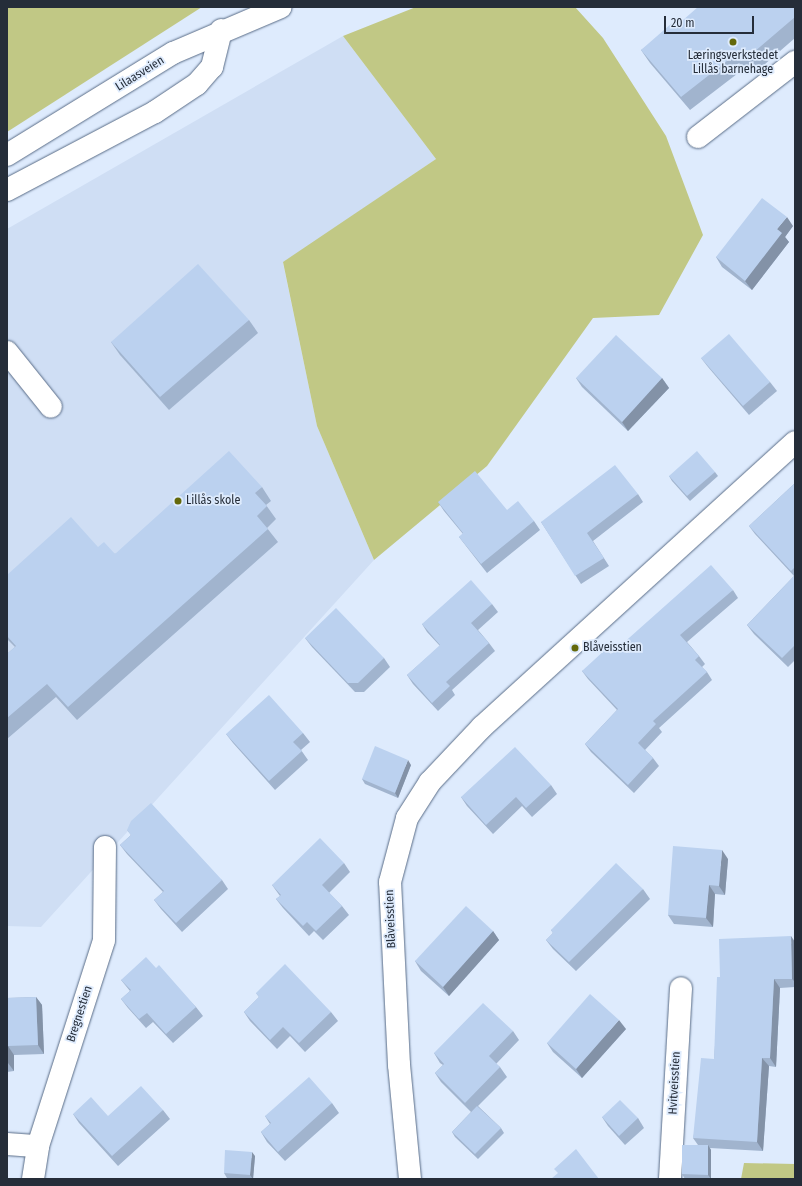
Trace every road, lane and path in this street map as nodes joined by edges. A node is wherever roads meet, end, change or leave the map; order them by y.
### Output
1 (281, 7) edge
2 (221, 30) junction
3 (795, 62) edge
4 (698, 137) dead end
5 (7, 155) edge
6 (7, 190) edge
7 (7, 352) edge
8 (51, 407) dead end
9 (795, 442) edge
10 (105, 847) dead end
11 (680, 988) dead end
12 (7, 1144) edge
13 (38, 1146) junction
14 (33, 1179) edge
15 (410, 1179) edge
16 (670, 1179) edge

1 - 2 street, Lilaasveien
2 - 5 street, Lilaasveien
2 - 6 street
3 - 4 street
7 - 8 street
9 - 15 street, Blåveisstien
10 - 13 street, Bregnestien
11 - 16 street, Hvitveisstien
12 - 13 street
13 - 14 street, Bregnestien

